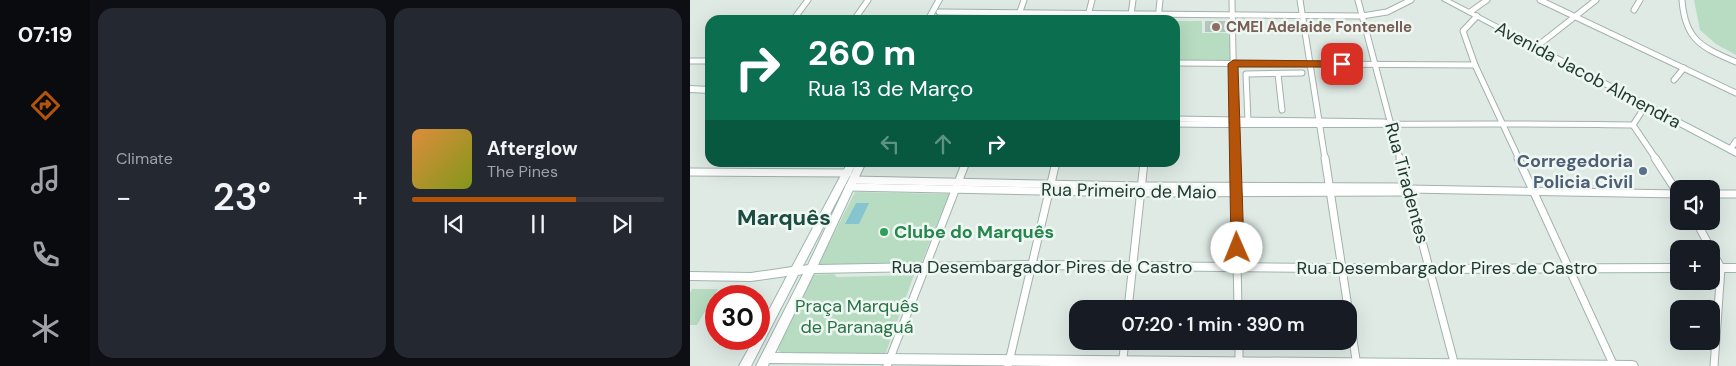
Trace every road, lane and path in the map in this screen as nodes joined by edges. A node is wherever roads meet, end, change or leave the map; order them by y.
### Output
1 (808, 0) edge
2 (868, 0) edge
3 (939, 0) edge
4 (945, 0) edge
5 (1024, 0) edge
6 (1092, 0) edge
7 (1133, 0) edge
8 (1160, 0) edge
9 (1232, 0) edge
10 (1300, 0) edge
11 (1358, 0) edge
12 (1411, 0) edge
13 (1445, 0) edge
14 (1486, 0) edge
15 (1540, 0) edge
16 (1596, 0) edge
17 (1640, 0) edge
18 (1682, 0) edge
19 (1634, 10) dead end
20 (939, 12) junction
21 (1019, 13) junction
22 (1473, 14) junction
23 (797, 15) edge
24 (858, 15) edge
25 (931, 15) edge
26 (938, 15) edge
27 (1054, 15) edge
28 (1088, 15) edge
29 (1132, 15) edge
30 (1159, 15) edge
31 (1232, 15) junction
32 (1303, 16) junction
33 (1362, 16) junction
34 (1180, 17) edge
35 (1575, 17) junction
36 (1536, 46) junction
37 (690, 61) edge
38 (705, 61) edge
39 (1736, 62) edge
40 (1180, 63) edge
41 (1233, 64) junction
42 (1308, 64) junction
43 (1375, 64) junction
44 (1475, 65) junction
45 (1684, 68) junction
46 (1278, 74) junction
47 (1302, 74) dead end
48 (1674, 80) dead end
49 (690, 89) edge
50 (705, 90) edge
51 (1736, 93) edge
52 (690, 94) edge
53 (705, 94) edge
54 (1646, 106) junction
55 (1282, 110) dead end
56 (1180, 119) edge
57 (1248, 120) junction
58 (1501, 122) junction
59 (1234, 123) junction
60 (1318, 123) junction
61 (1392, 123) junction
62 (1180, 124) edge
63 (1633, 125) junction
64 (1736, 141) edge
65 (1733, 152) edge
66 (852, 167) edge
67 (859, 167) edge
68 (964, 167) edge
69 (1055, 167) edge
70 (1143, 167) edge
71 (690, 172) edge
72 (850, 180) junction
73 (1670, 180) edge
74 (957, 185) junction
75 (1050, 187) junction
76 (1141, 189) junction
77 (1236, 189) junction
78 (1330, 189) junction
79 (1408, 190) junction
80 (1533, 190) junction
81 (1670, 194) edge
82 (1720, 194) edge
83 (1736, 194) edge
84 (1032, 265) junction
85 (1132, 266) junction
86 (924, 267) junction
87 (1238, 267) junction
88 (1341, 268) junction
89 (1670, 268) edge
90 (1720, 268) edge
91 (1736, 268) edge
92 (810, 269) junction
93 (1430, 269) junction
94 (1570, 269) junction
95 (796, 270) junction
96 (690, 276) edge
97 (1718, 290) edge
98 (1129, 300) edge
99 (1238, 300) edge
100 (1124, 350) edge
101 (1239, 350) edge
102 (764, 362) edge
103 (888, 363) edge
104 (1008, 363) edge
105 (1239, 363) edge
106 (1122, 364) edge
107 (1455, 364) edge
108 (1357, 365) edge
109 (745, 366) edge
110 (1614, 366) edge
111 (1632, 366) edge
112 (1714, 366) edge

1 - 23 street
2 - 24 street
3 - 25 main road
4 - 20 main road
5 - 21 street
6 - 28 street
7 - 29 street
8 - 30 street
9 - 31 street
10 - 32 street
11 - 33 street, Rua Tiradentes
12 - 33 street
13 - 22 main road, Avenida Jacob Almendra
14 - 22 street
15 - 35 street
16 - 35 street
17 - 19 street
18 - 39 street
20 - 21 street
20 - 26 main road
21 - 27 street
22 - 36 main road, Avenida Jacob Almendra
22 - 44 street
31 - 32 street
31 - 34 street
31 - 41 street
32 - 33 street
32 - 42 street
33 - 43 street, Rua Tiradentes
35 - 36 street
35 - 45 street
36 - 54 main road, Avenida Jacob Almendra
37 - 38 street
40 - 41 street
41 - 42 street
41 - 59 street
42 - 43 street
42 - 60 street
43 - 44 street
43 - 61 street, Rua Tiradentes
44 - 58 street
45 - 48 street
45 - 51 street
46 - 47 street
46 - 55 street
46 - 57 street
49 - 50 main road
52 - 53 main road
54 - 63 street
54 - 65 main road, Avenida Jacob Almendra
56 - 59 street
57 - 59 street
57 - 60 street
58 - 61 street
58 - 63 street
58 - 80 street
59 - 60 street
59 - 62 street
59 - 77 street
60 - 61 street
60 - 78 street
61 - 79 street, Rua Tiradentes
63 - 73 street
64 - 65 street
66 - 72 main road
67 - 72 main road
68 - 74 street
69 - 75 street
70 - 76 street
71 - 72 street, Rua Primeiro de Maio
72 - 74 street, Rua Primeiro de Maio
72 - 92 main road
72 - 95 main road
74 - 75 street, Rua Primeiro de Maio
74 - 86 street
75 - 76 street, Rua Primeiro de Maio
75 - 84 street
76 - 77 street, Rua Primeiro de Maio
76 - 85 street
77 - 78 street, Rua Primeiro de Maio
77 - 87 street
78 - 79 street, Rua Primeiro de Maio
78 - 88 street
79 - 80 street, Rua Primeiro de Maio
79 - 93 street, Rua Tiradentes
80 - 81 street, Rua Primeiro de Maio
80 - 94 street
82 - 83 street
84 - 85 main road, Rua Desembargador Pires de Castro
84 - 86 main road, Rua Desembargador Pires de Castro
84 - 104 street
85 - 87 main road, Rua Desembargador Pires de Castro
85 - 98 street
86 - 92 main road, Rua Desembargador Pires de Castro
86 - 103 street
87 - 88 main road, Rua Desembargador Pires de Castro
87 - 99 street
88 - 93 main road, Rua Desembargador Pires de Castro
88 - 108 street
89 - 94 main road, Rua Desembargador Pires de Castro
90 - 91 main road
92 - 95 main road, Rua Desembargador Pires de Castro
92 - 102 main road
93 - 94 main road, Rua Desembargador Pires de Castro
93 - 107 street, Rua Tiradentes
94 - 110 street
95 - 96 main road, Rua Desembargador Pires de Castro
95 - 109 main road
97 - 112 street
100 - 106 street
101 - 105 street
102 - 103 main road
103 - 104 main road
104 - 106 main road
105 - 106 main road
105 - 108 main road
107 - 108 main road
107 - 110 main road
110 - 111 main road

